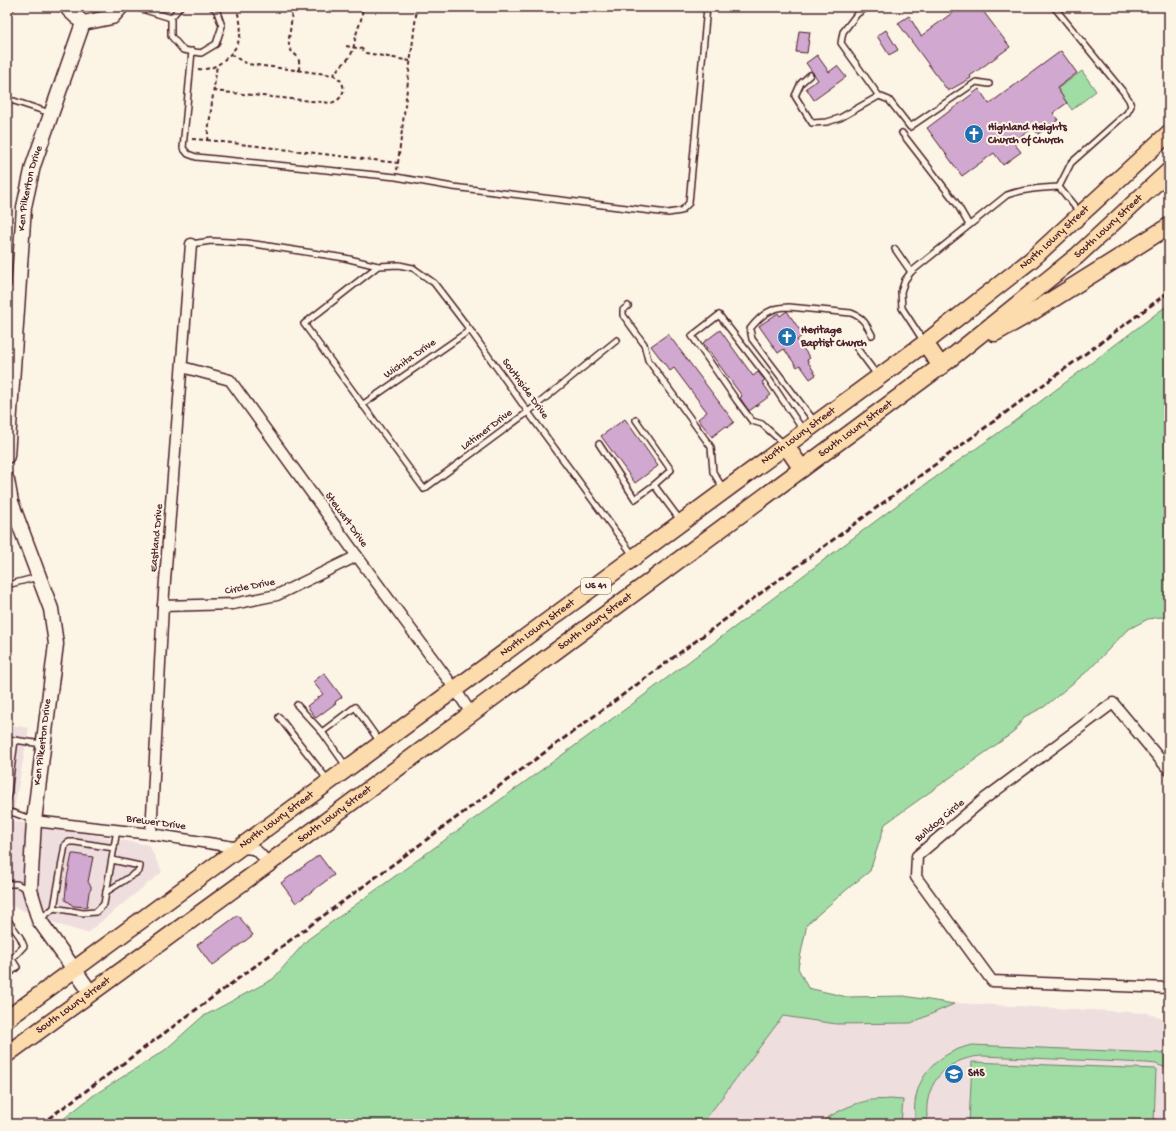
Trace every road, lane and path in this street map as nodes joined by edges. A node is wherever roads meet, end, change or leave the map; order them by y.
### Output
1 (12, 7) edge
2 (67, 7) edge
3 (121, 7) edge
4 (135, 7) edge
5 (180, 7) edge
6 (212, 7) edge
7 (239, 7) edge
8 (290, 7) edge
9 (362, 7) edge
10 (417, 7) edge
11 (707, 7) edge
12 (867, 7) edge
13 (1054, 7) edge
14 (7, 8) edge
15 (235, 8) edge
16 (171, 18) junction
17 (83, 23) junction
18 (346, 46) dead end
19 (354, 47) junction
20 (192, 51) junction
21 (231, 54) junction
22 (410, 61) junction
23 (217, 65) junction
24 (190, 69) junction
25 (299, 71) junction
26 (810, 75) dead end
27 (334, 76) junction
28 (989, 84) dead end
29 (213, 91) junction
30 (879, 96) junction
31 (7, 102) edge
32 (52, 113) junction
33 (902, 133) dead end
34 (1169, 133) edge
35 (184, 138) junction
36 (207, 140) junction
37 (398, 163) junction
38 (1169, 171) edge
39 (396, 177) junction
40 (1059, 187) junction
41 (1080, 214) junction
42 (969, 225) junction
43 (1169, 226) edge
44 (191, 244) joint
45 (895, 249) dead end
46 (378, 266) junction
47 (911, 272) junction
48 (13, 290) edge
49 (628, 306) dead end
50 (470, 330) junction
51 (872, 335) dead end
52 (617, 340) dead end
53 (925, 343) junction
54 (856, 347) dead end
55 (957, 354) junction
56 (941, 366) junction
57 (182, 367) junction
58 (879, 377) junction
59 (10, 381) edge
60 (362, 405) junction
61 (528, 412) junction
62 (636, 420) dead end
63 (811, 428) junction
64 (599, 444) dead end
65 (786, 446) junction
66 (7, 456) edge
67 (802, 469) junction
68 (7, 480) edge
69 (654, 485) junction
70 (724, 491) junction
71 (682, 522) junction
72 (357, 556) junction
73 (634, 557) junction
74 (39, 577) junction
75 (7, 585) edge
76 (163, 606) junction
77 (455, 689) junction
78 (297, 705) dead end
79 (472, 713) junction
80 (279, 717) dead end
81 (322, 732) junction
82 (7, 739) edge
83 (15, 740) junction
84 (43, 744) junction
85 (381, 744) junction
86 (347, 769) junction
87 (1169, 770) edge
88 (329, 782) junction
89 (7, 801) edge
90 (7, 812) edge
91 (34, 821) junction
92 (118, 830) junction
93 (151, 834) junction
94 (114, 848) junction
95 (240, 848) junction
96 (112, 860) junction
97 (268, 864) junction
98 (7, 884) edge
99 (30, 891) junction
100 (106, 892) junction
101 (54, 908) junction
102 (7, 919) edge
103 (39, 920) junction
104 (75, 970) junction
105 (7, 976) edge
106 (1169, 988) edge
107 (91, 993) junction
108 (7, 1019) edge
109 (7, 1054) edge

1 - 14 lane
2 - 17 street
3 - 17 street
4 - 16 lane
5 - 16 lane
6 - 20 lane
7 - 15 path
8 - 25 path
9 - 19 path
10 - 22 path
11 - 39 lane
12 - 30 lane
13 - 40 lane
15 - 21 path
16 - 20 lane
17 - 32 street, Ken Pilkerton Drive
18 - 19 path
19 - 22 path
19 - 27 path
20 - 24 lane
21 - 23 path
21 - 25 path
22 - 37 path
23 - 24 path
23 - 29 path
24 - 35 lane
25 - 27 path
26 - 30 lane
27 - 29 path
28 - 30 lane
29 - 36 path
31 - 32 lane
32 - 48 street, Ken Pilkerton Drive
33 - 42 lane
34 - 41 main road, North Lowry Street / US 41
35 - 36 path
35 - 39 lane
36 - 37 path
37 - 39 path
38 - 55 main road, South Lowry Street / US 41
40 - 41 lane
40 - 42 lane
41 - 53 main road, North Lowry Street / US 41
42 - 47 lane
43 - 55 main road
44 - 46 lane, Southside Drive
44 - 57 street, Eastland Drive
45 - 47 lane
46 - 50 lane, Southside Drive
46 - 60 lane
47 - 53 lane
48 - 59 street, Ken Pilkerton Drive
49 - 70 lane
50 - 60 lane, Wichita Drive
50 - 61 lane, Southside Drive
51 - 63 lane
52 - 61 lane, Latimer Drive
53 - 56 main road
53 - 58 main road, North Lowry Street / US 41
54 - 58 lane
55 - 56 main road, South Lowry Street / US 41
56 - 67 main road, South Lowry Street / US 41
57 - 72 street, Stewart Drive
57 - 76 street, Eastland Drive
58 - 63 main road, North Lowry Street / US 41
59 - 66 street, Ken Pilkerton Drive
60 - 61 lane, Latimer Drive
61 - 73 lane, Southside Drive
62 - 69 lane
63 - 65 main road, North Lowry Street / US 41
63 - 65 lane
64 - 69 lane
65 - 67 main road
65 - 70 main road, North Lowry Street / US 41
67 - 79 main road, South Lowry Street / US 41
68 - 74 street, Ken Pilkerton Drive
69 - 71 lane
70 - 71 main road, North Lowry Street / US 41
71 - 73 main road, North Lowry Street / US 41
72 - 76 street, Circle Drive
72 - 77 street, Stewart Drive
73 - 77 main road, North Lowry Street / US 41
74 - 75 lane
74 - 84 street, Ken Pilkerton Drive
76 - 93 street, Eastland Drive
77 - 79 street, Stewart Drive
77 - 85 main road, North Lowry Street / US 41
78 - 81 lane
79 - 97 main road, South Lowry Street / US 41
80 - 88 lane
81 - 85 lane
81 - 86 lane
82 - 83 lane
83 - 84 lane
83 - 89 lane
84 - 91 street, Ken Pilkerton Drive
85 - 86 main road, North Lowry Street / US 41
86 - 88 main road, North Lowry Street / US 41
87 - 106 street, Bulldog Circle
88 - 95 main road, North Lowry Street / US 41
90 - 91 lane
91 - 92 street, Brewer Drive
91 - 99 street, Ken Pilkerton Drive
92 - 93 street, Brewer Drive
92 - 94 lane
93 - 95 street, Brewer Drive
94 - 96 lane
94 - 101 lane
95 - 97 street, Brewer Drive
95 - 104 main road, North Lowry Street / US 41
96 - 100 lane
96 - 100 lane
97 - 107 main road, South Lowry Street / US 41
98 - 99 lane
99 - 103 street, Ken Pilkerton Drive
100 - 101 lane
101 - 103 lane
102 - 105 lane
103 - 104 street, Ken Pilkerton Drive
104 - 107 street, Ken Pilkerton Drive
104 - 108 main road, North Lowry Street / US 41
107 - 109 main road, South Lowry Street / US 41

